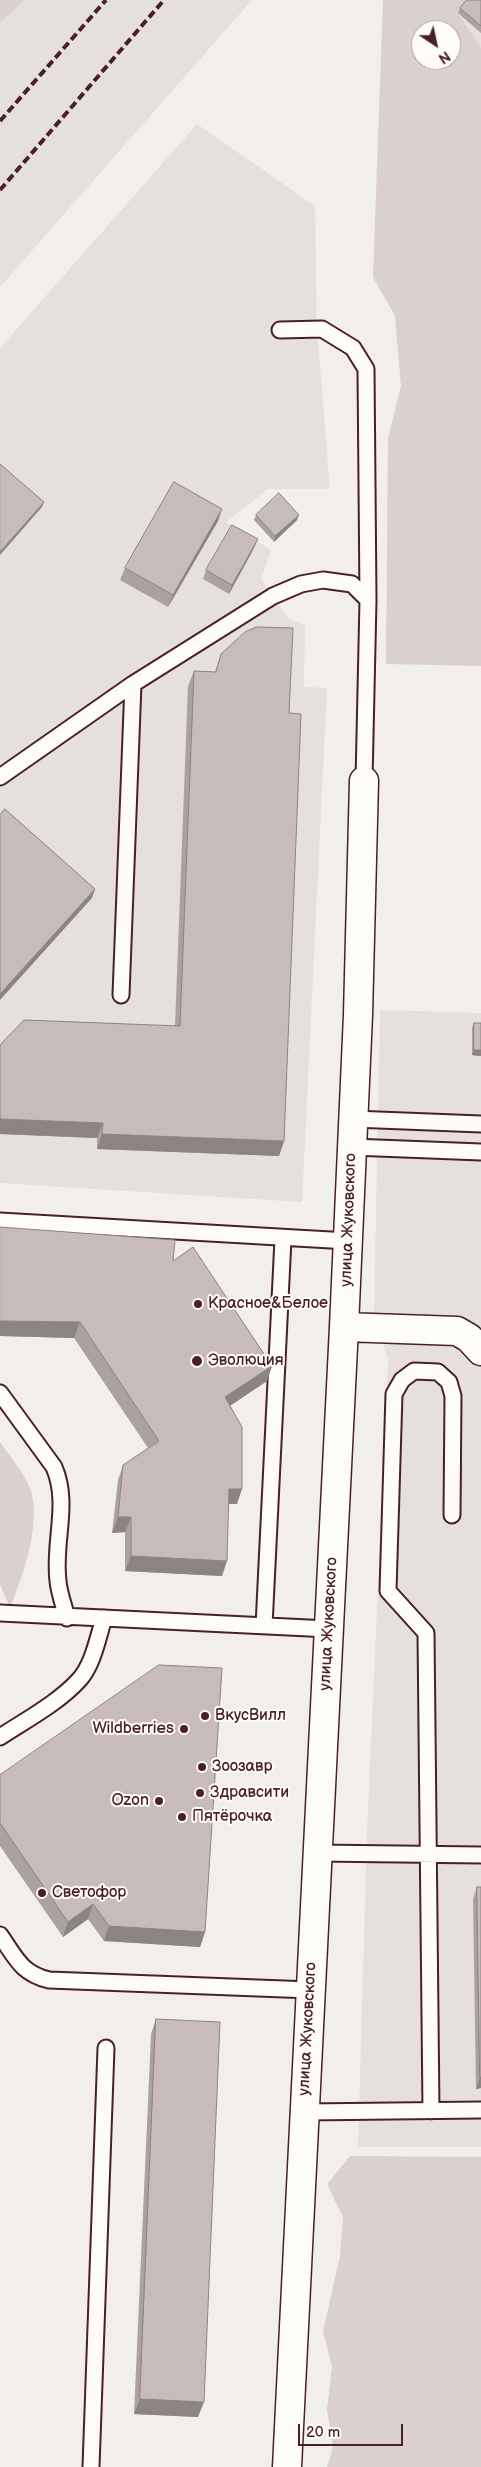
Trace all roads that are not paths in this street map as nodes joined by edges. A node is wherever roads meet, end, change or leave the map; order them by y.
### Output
1 (280, 330) dead end
2 (368, 600) junction
3 (133, 684) junction
4 (0, 777) edge
5 (364, 781) joint
6 (121, 995) dead end
7 (353, 1119) junction
8 (481, 1124) edge
9 (352, 1147) junction
10 (481, 1152) edge
11 (0, 1221) edge
12 (283, 1239) junction
13 (348, 1241) junction
14 (344, 1327) junction
15 (481, 1351) edge
16 (0, 1394) edge
17 (452, 1516) dead end
18 (0, 1613) edge
19 (67, 1618) junction
20 (104, 1618) junction
21 (264, 1626) junction
22 (329, 1629) junction
23 (0, 1737) edge
24 (317, 1853) junction
25 (427, 1854) junction
26 (481, 1855) edge
27 (0, 1935) edge
28 (310, 1990) junction
29 (106, 2048) dead end
30 (481, 2110) edge
31 (431, 2111) junction
32 (305, 2112) junction
33 (91, 2467) edge
34 (287, 2467) edge

1 - 2 lane
2 - 3 lane
2 - 5 lane
3 - 4 lane
3 - 6 lane
5 - 7 street, улица Жуковского
7 - 8 lane
7 - 9 street, улица Жуковского
9 - 10 lane
9 - 13 street, улица Жуковского
11 - 12 lane
12 - 13 lane
12 - 21 lane
13 - 14 street, улица Жуковского
14 - 15 street
14 - 22 street, улица Жуковского
16 - 19 lane
17 - 25 lane
18 - 19 lane
19 - 20 lane
20 - 21 lane
20 - 23 lane
21 - 22 lane
22 - 24 street, улица Жуковского
24 - 25 lane
24 - 28 street, улица Жуковского
25 - 26 lane
25 - 31 lane
27 - 28 lane
28 - 32 street, улица Жуковского
29 - 33 lane
30 - 31 lane
31 - 32 lane
32 - 34 street, улица Жуковского

